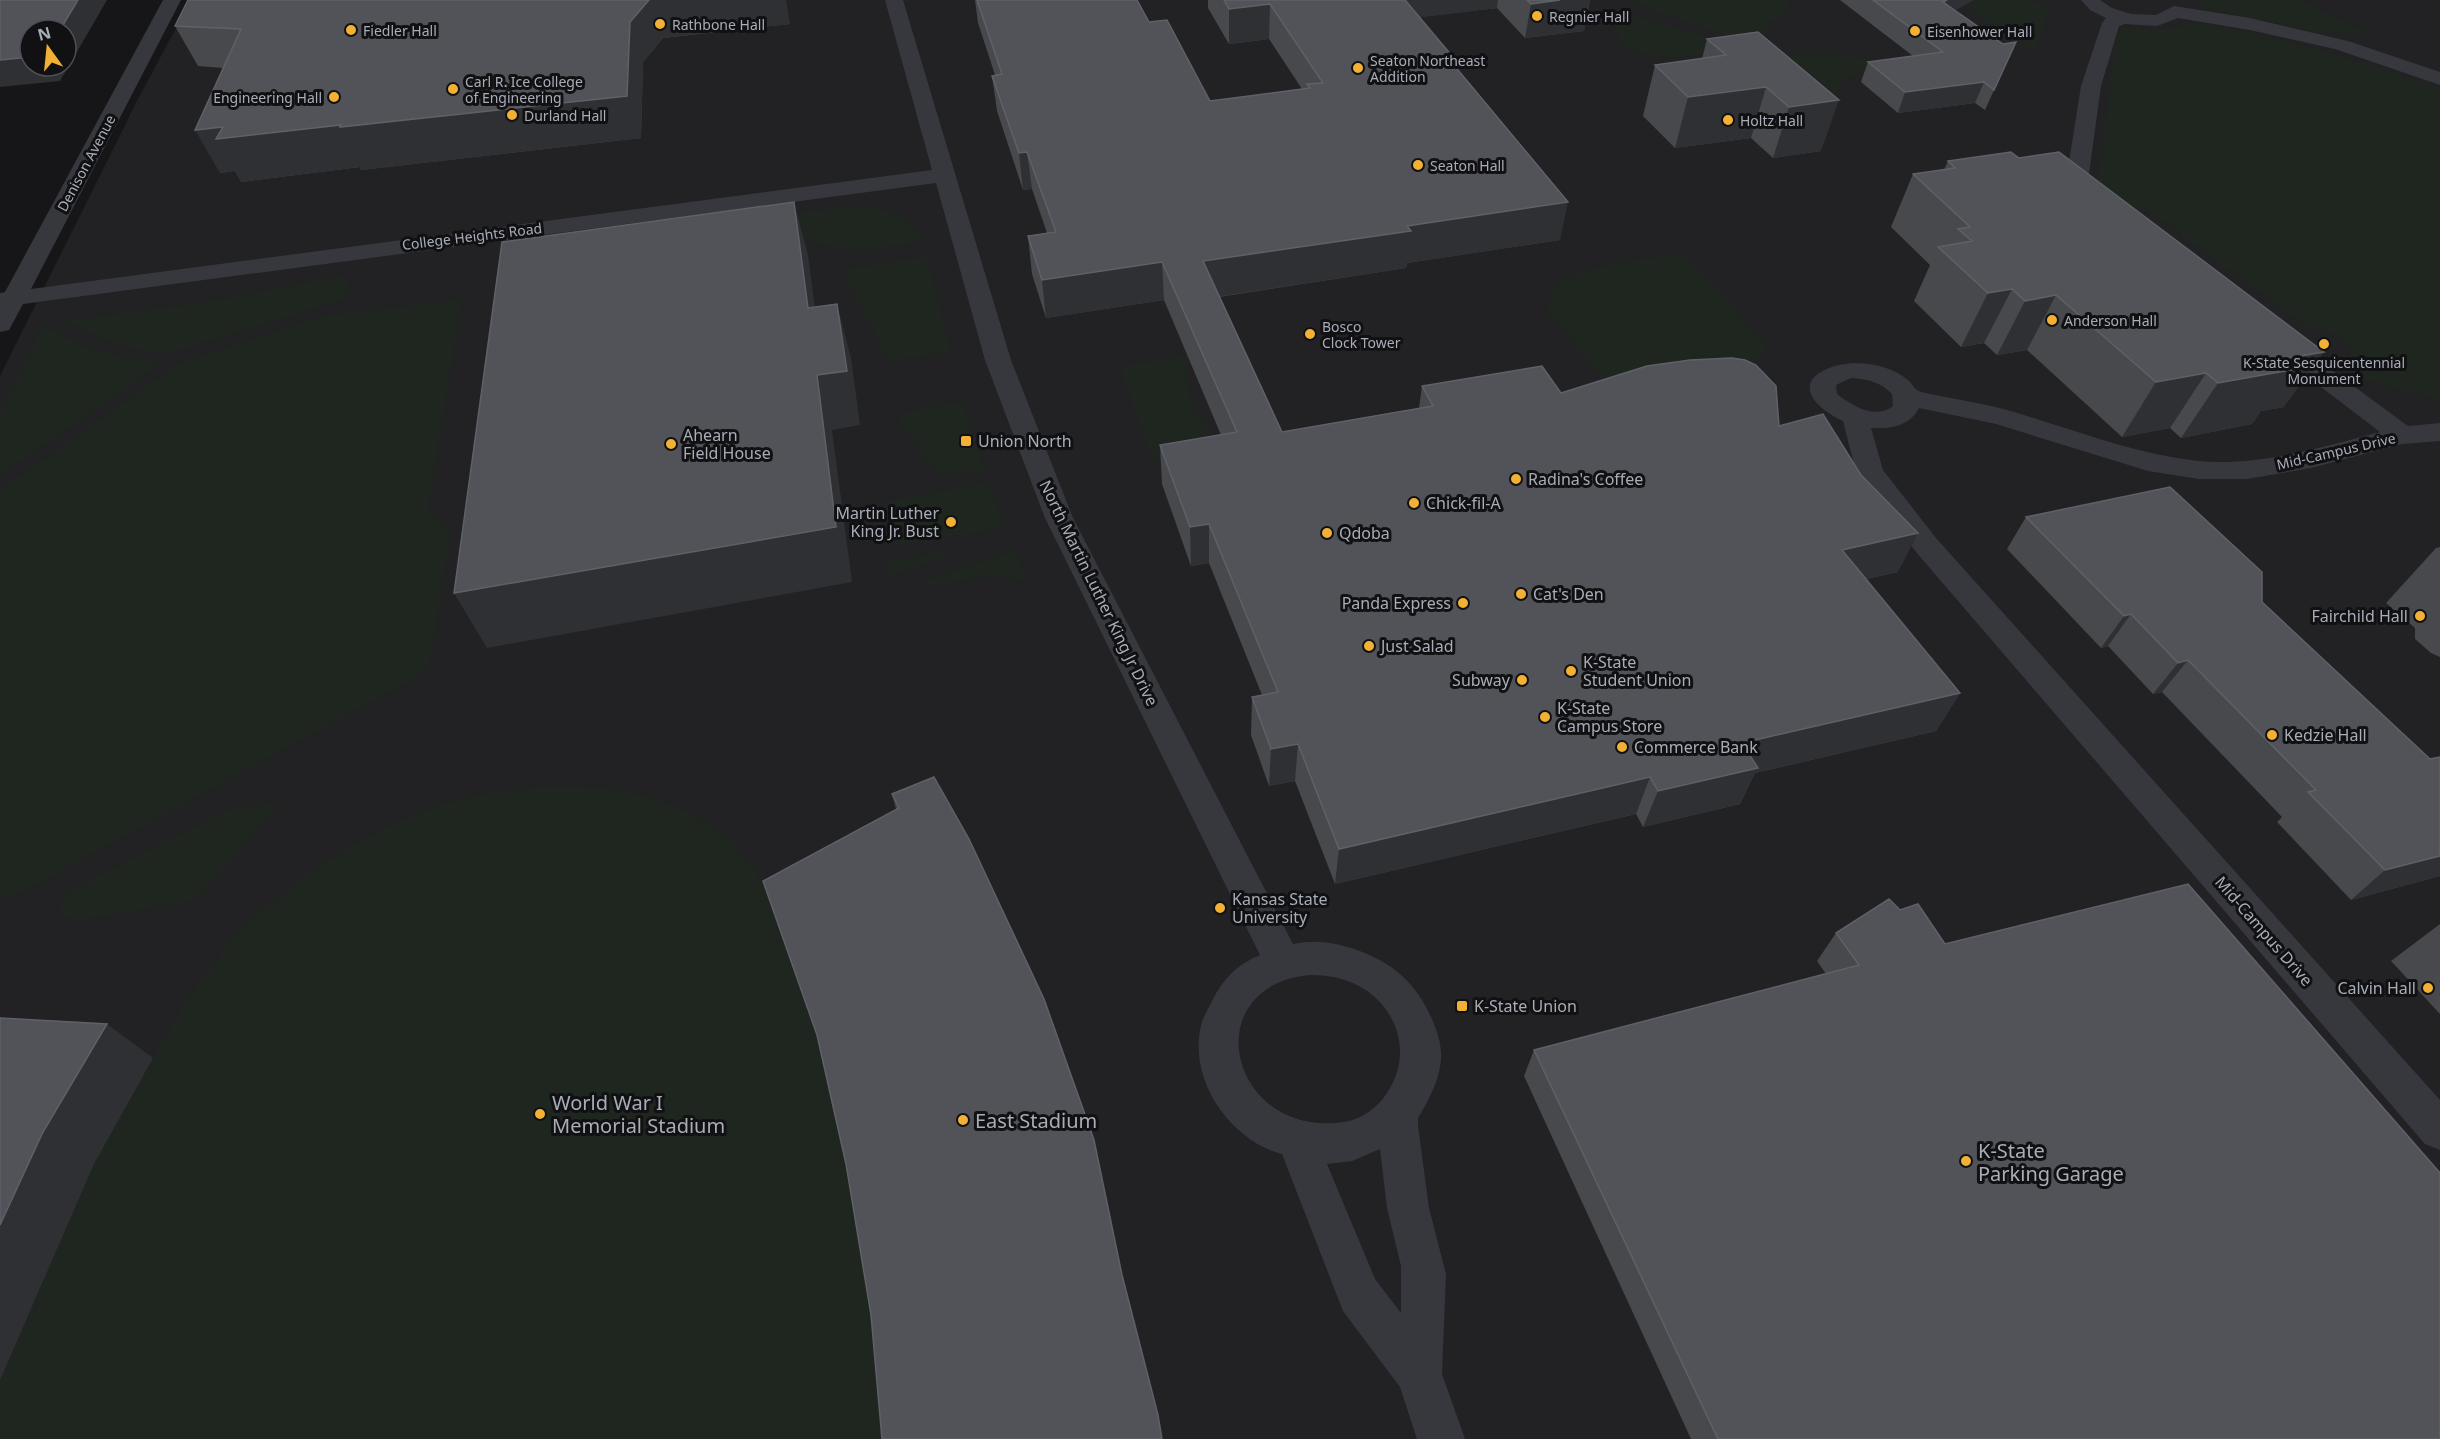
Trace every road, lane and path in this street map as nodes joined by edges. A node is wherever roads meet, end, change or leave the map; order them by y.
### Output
1 (172, 0) edge
2 (894, 0) edge
3 (2090, 0) edge
4 (2170, 6) edge
5 (2123, 18) junction
6 (2440, 79) edge
7 (944, 175) junction
8 (2110, 217) edge
9 (7, 299) edge
10 (0, 325) edge
11 (2261, 330) edge
12 (1908, 397) junction
13 (1855, 417) junction
14 (2440, 432) edge
15 (2402, 435) junction
16 (1283, 962) junction
17 (1397, 1116) junction
18 (2440, 1130) edge
19 (1297, 1141) junction
20 (1419, 1374) junction
21 (1441, 1439) edge

1 - 9 street, Denison Avenue
2 - 7 street, North Martin Luther King Jr Drive
3 - 5 street
4 - 5 street
4 - 6 street
5 - 8 street
7 - 9 street, College Heights Road
7 - 16 street, North Martin Luther King Jr Drive
9 - 10 street, Denison Avenue
11 - 15 street, Mid-Campus Drive
12 - 13 street, Mid-Campus Drive
12 - 13 street, Mid-Campus Drive
12 - 15 street, Mid-Campus Drive
13 - 18 street, Mid-Campus Drive
14 - 15 street
16 - 17 street
16 - 19 street
17 - 19 street
17 - 20 street
19 - 20 street
20 - 21 street

